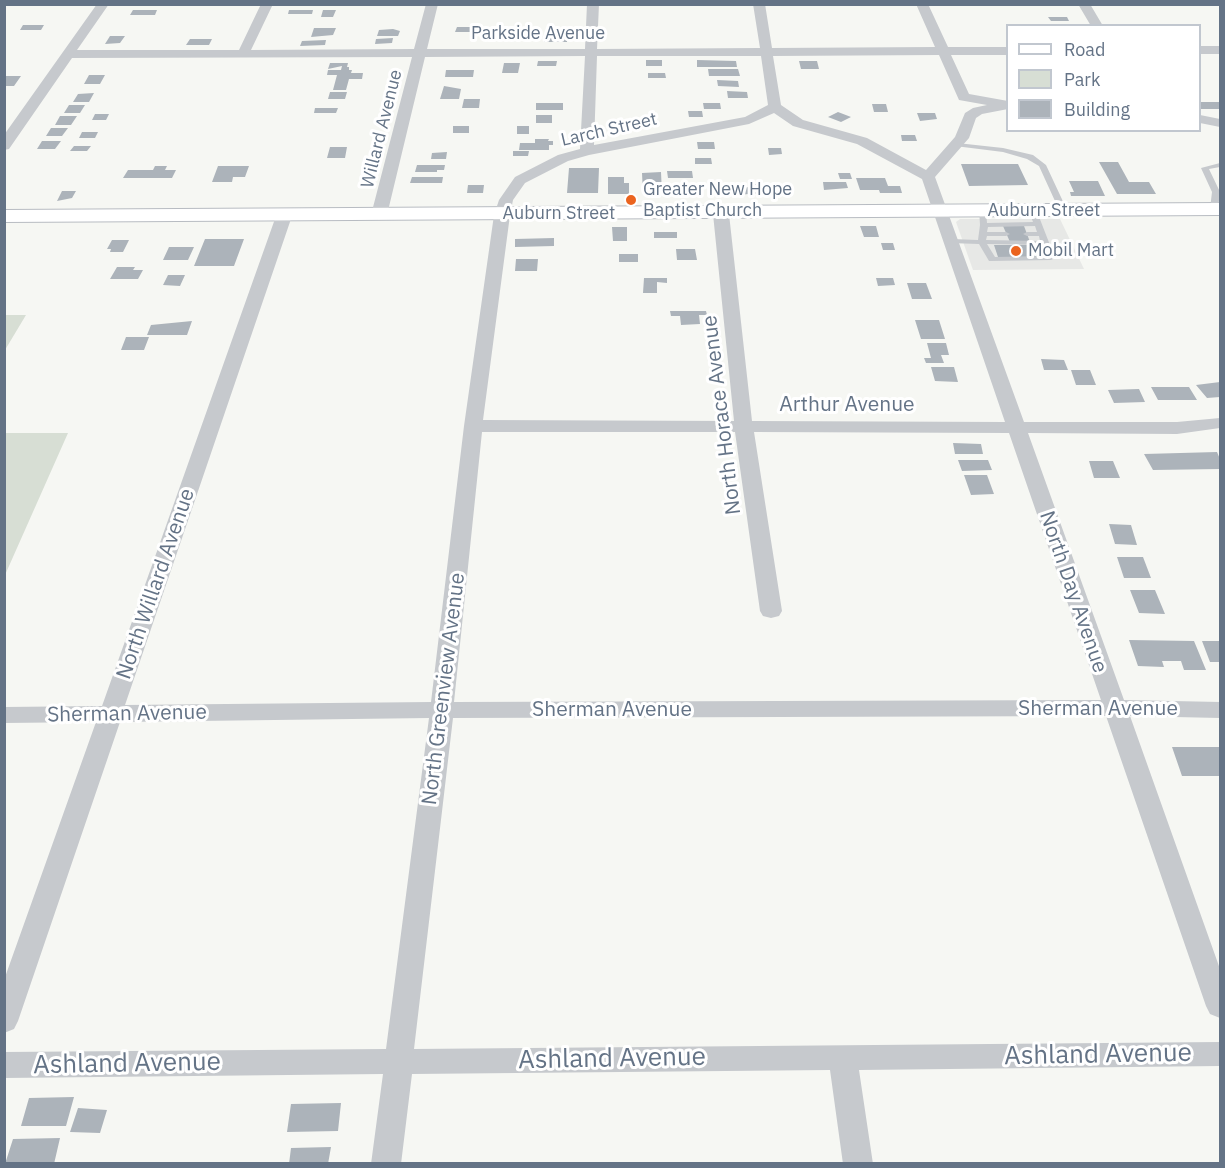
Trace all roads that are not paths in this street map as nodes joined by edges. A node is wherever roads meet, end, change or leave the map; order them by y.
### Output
1 (103, 4) edge
2 (267, 4) edge
3 (432, 4) edge
4 (593, 4) edge
5 (759, 4) edge
6 (922, 4) edge
7 (1084, 4) edge
8 (1096, 24) edge
9 (1201, 50) edge
10 (1221, 50) edge
11 (1006, 51) edge
12 (592, 52) junction
13 (765, 52) junction
14 (942, 52) junction
15 (421, 53) junction
16 (69, 54) junction
17 (243, 54) junction
18 (964, 97) junction
19 (1006, 105) edge
20 (1006, 105) edge
21 (775, 107) junction
22 (970, 116) junction
23 (1201, 119) edge
24 (749, 120) junction
25 (798, 123) junction
26 (1221, 123) edge
27 (957, 144) junction
28 (4, 146) edge
29 (587, 151) junction
30 (1221, 165) edge
31 (928, 177) junction
32 (1218, 200) edge
33 (1063, 210) junction
34 (942, 211) junction
35 (721, 214) junction
36 (379, 215) junction
37 (502, 215) junction
38 (4, 216) edge
39 (284, 216) junction
40 (1036, 218) junction
41 (983, 228) junction
42 (1006, 234) dead end
43 (1027, 234) dead end
44 (1042, 234) junction
45 (952, 241) junction
46 (1046, 243) junction
47 (1221, 423) edge
48 (473, 426) junction
49 (1014, 426) junction
50 (744, 428) junction
51 (771, 611) dead end
52 (1114, 708) junction
53 (442, 710) junction
54 (1221, 710) edge
55 (111, 714) junction
56 (4, 715) edge
57 (1221, 1006) edge
58 (4, 1021) edge
59 (1221, 1053) edge
60 (843, 1057) junction
61 (398, 1061) junction
62 (4, 1065) edge
63 (386, 1164) edge
64 (858, 1164) edge

1 - 16 street
2 - 17 street
3 - 15 street
4 - 12 street
5 - 13 street
6 - 14 street
7 - 8 street
9 - 10 street
11 - 14 street, Parkside Avenue
12 - 13 street, Parkside Avenue
12 - 15 street, Parkside Avenue
12 - 29 street
13 - 14 street, Parkside Avenue
13 - 21 street
14 - 18 street
15 - 17 street, Parkside Avenue
15 - 36 street, Willard Avenue
16 - 17 street, Parkside Avenue
16 - 28 street
18 - 19 street
18 - 22 street
20 - 22 street
21 - 24 street, Larch Street
21 - 25 street, Larch Street
22 - 27 street
23 - 26 street
24 - 25 street, Larch Street
24 - 29 street, Larch Street
25 - 31 street, Larch Street
27 - 31 street
27 - 33 lane
29 - 37 street, Larch Street
30 - 32 lane
31 - 34 street
32 - 33 main road, Auburn Street
33 - 40 main road, Auburn Street
34 - 35 main road, Auburn Street
34 - 41 main road, Auburn Street
34 - 45 street, North Day Avenue
35 - 37 main road, Auburn Street
35 - 50 street, North Horace Avenue
36 - 37 main road, Auburn Street
36 - 39 main road, Auburn Street
37 - 48 street, North Greenview Avenue
38 - 39 main road, Auburn Street
39 - 55 street, North Willard Avenue
40 - 41 main road, Auburn Street
40 - 44 lane
41 - 42 lane
41 - 45 lane
41 - 46 lane
41 - 46 lane
43 - 44 lane
44 - 46 lane
45 - 49 street, North Day Avenue
47 - 49 street, Arthur Avenue
48 - 50 street, Arthur Avenue
48 - 53 street, North Greenview Avenue
49 - 50 street, Arthur Avenue
49 - 52 street, North Day Avenue
50 - 51 street, North Horace Avenue
52 - 53 street, Sherman Avenue
52 - 54 street, Sherman Avenue
52 - 57 street, North Day Avenue
53 - 55 street, Sherman Avenue
53 - 61 street, North Greenview Avenue
55 - 56 street, Sherman Avenue
55 - 58 street, North Willard Avenue
59 - 60 street, Ashland Avenue
60 - 61 street, Ashland Avenue
60 - 64 street
61 - 62 street, Ashland Avenue
61 - 63 street, North Greenview Avenue

